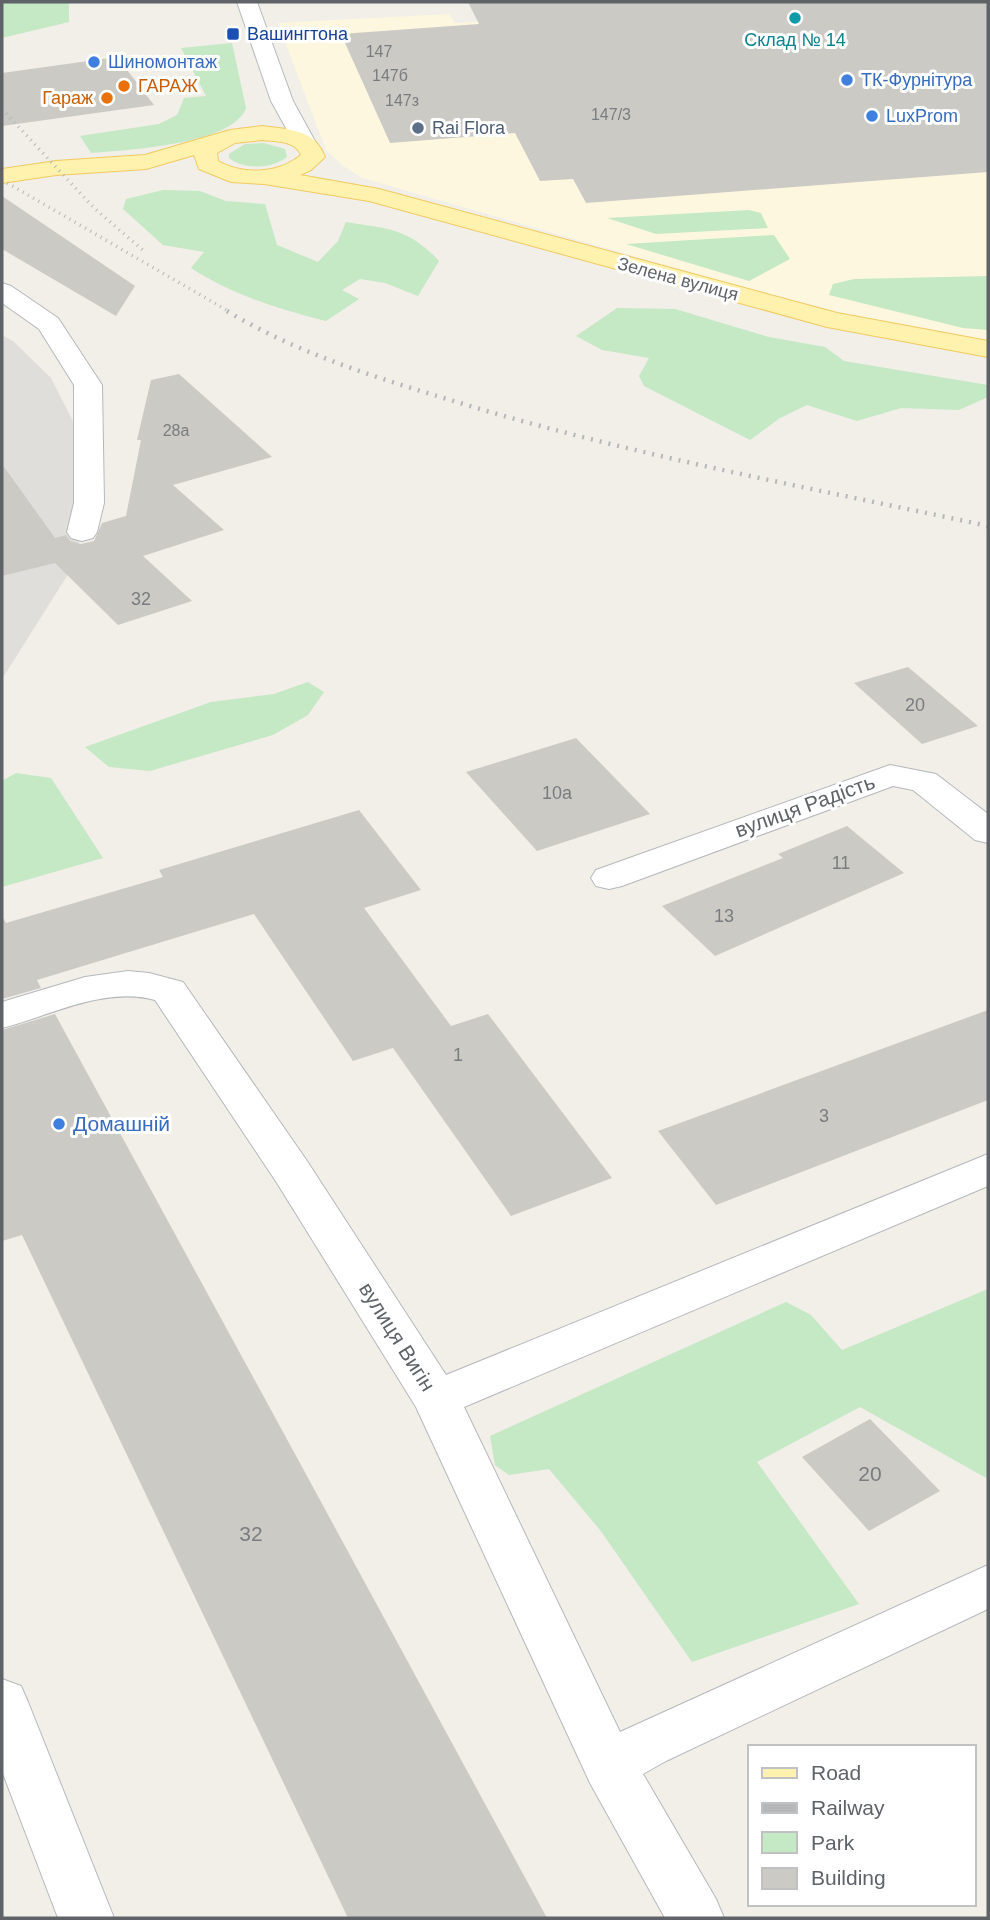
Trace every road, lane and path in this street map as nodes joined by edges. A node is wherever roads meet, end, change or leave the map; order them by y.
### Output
1 (247, 2) edge
2 (282, 101) junction
3 (242, 135) junction
4 (219, 141) junction
5 (309, 150) junction
6 (146, 162) junction
7 (217, 171) junction
8 (2, 176) edge
9 (260, 176) junction
10 (371, 194) junction
11 (2, 291) edge
12 (988, 349) edge
13 (82, 532) dead end
14 (988, 832) edge
15 (609, 878) dead end
16 (2, 1016) edge
17 (988, 1168) edge
18 (436, 1399) junction
19 (988, 1586) edge
20 (2, 1702) edge
21 (609, 1766) junction
22 (86, 1918) edge
23 (696, 1918) edge

1 - 2 street
2 - 3 street
2 - 5 street
3 - 4 main road
3 - 5 main road
4 - 6 main road
4 - 7 main road
5 - 9 main road
5 - 10 main road, Зелена вулиця
6 - 7 main road
6 - 8 main road
7 - 9 main road
9 - 10 main road, Зелена вулиця
10 - 12 main road, Зелена вулиця
11 - 13 street
14 - 15 street, вулиця Радість
16 - 18 street, вулиця Вигін
17 - 18 street, вулиця Вигін
18 - 21 street
19 - 21 street
20 - 22 street
21 - 23 street

